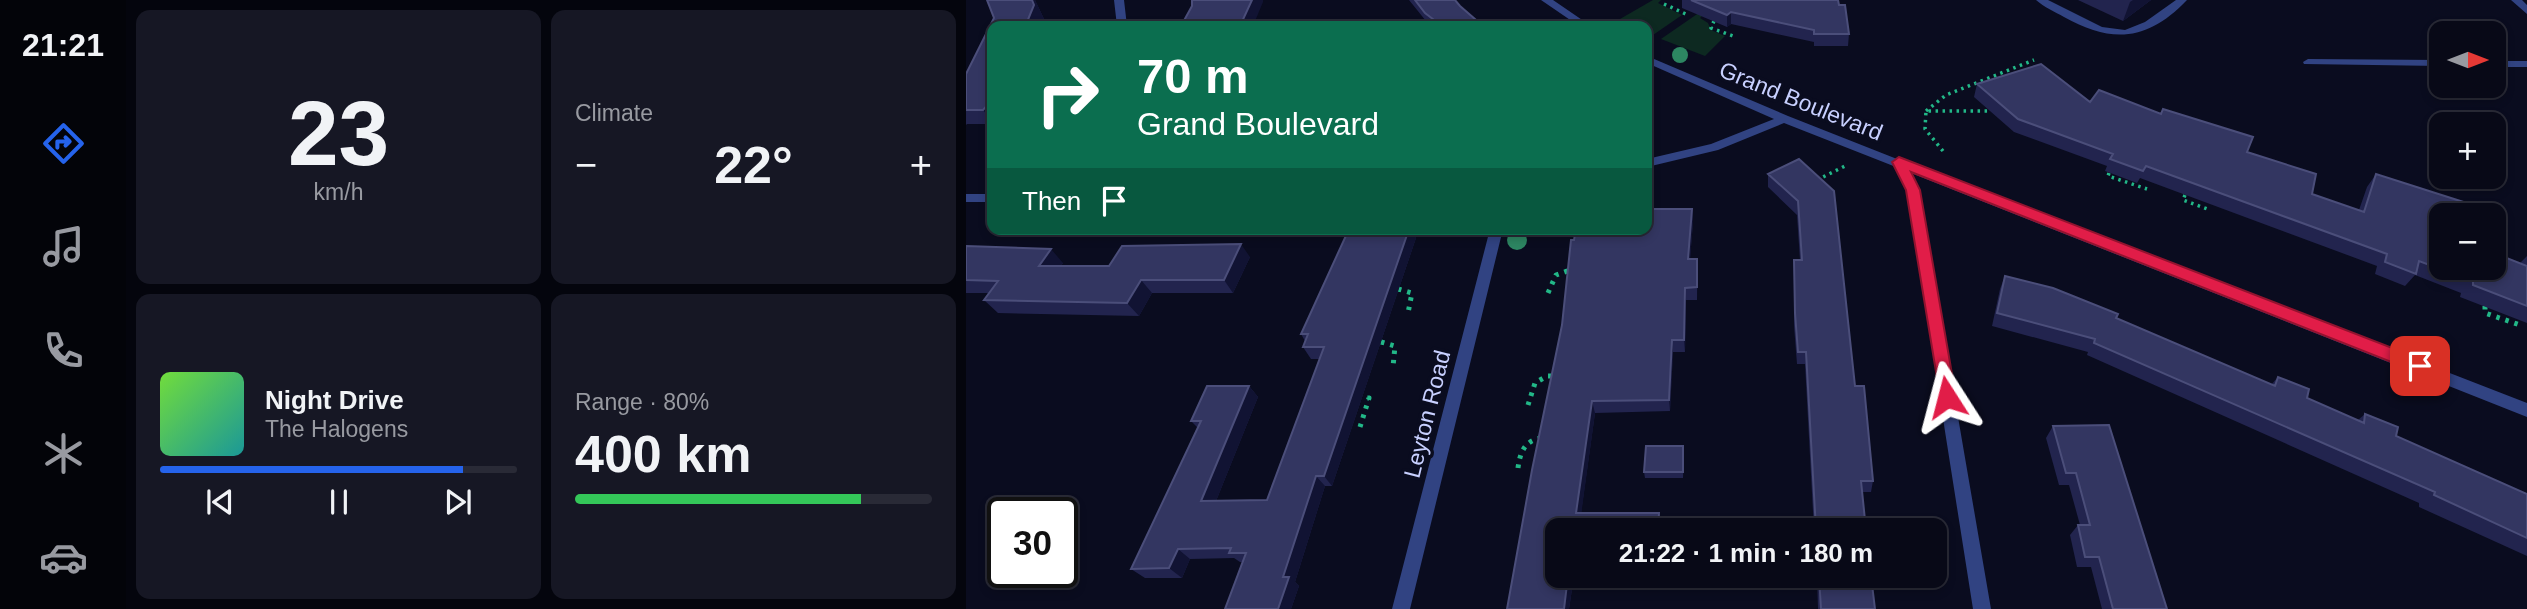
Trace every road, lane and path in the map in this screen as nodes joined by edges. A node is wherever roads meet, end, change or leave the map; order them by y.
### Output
1 (1119, 0) edge
2 (1546, 0) edge
3 (2040, 0) edge
4 (2182, 0) edge
5 (2516, 0) edge
6 (1664, 4) dead end
7 (1676, 4) dead end
8 (1671, 7) junction
9 (2527, 11) edge
10 (1688, 15) dead end
11 (1122, 21) edge
12 (1578, 21) edge
13 (1714, 21) edge
14 (1733, 36) dead end
15 (1652, 61) edge
16 (2034, 61) dead end
17 (2308, 62) dead end
18 (2429, 63) edge
19 (2506, 64) edge
20 (2527, 64) edge
21 (1926, 111) junction
22 (1990, 111) edge
23 (1784, 119) junction
24 (1943, 151) dead end
25 (1652, 162) edge
26 (1899, 162) junction
27 (1848, 164) dead end
28 (2109, 173) edge
29 (1815, 181) edge
30 (2147, 189) dead end
31 (2185, 195) edge
32 (966, 198) edge
33 (987, 198) edge
34 (2210, 210) dead end
35 (1495, 235) edge
36 (1570, 270) edge
37 (1398, 289) dead end
38 (1548, 293) dead end
39 (2486, 306) edge
40 (1408, 313) dead end
41 (2523, 327) dead end
42 (1381, 342) dead end
43 (1393, 367) dead end
44 (1557, 375) edge
45 (1362, 398) dead end
46 (1528, 405) dead end
47 (2527, 410) edge
48 (1360, 427) dead end
49 (1545, 438) edge
50 (1518, 468) dead end
51 (1401, 609) edge
52 (1982, 609) edge

1 - 11 street
2 - 12 street
3 - 4 street
5 - 9 street
6 - 8 path
7 - 8 path
8 - 10 path
13 - 14 path
15 - 23 street, Grand Boulevard
16 - 21 path
17 - 18 street
19 - 20 street
21 - 22 path
21 - 24 path
23 - 25 street
23 - 26 street, Grand Boulevard
26 - 47 street, Grand Boulevard
26 - 52 street
27 - 29 path
28 - 30 path
31 - 34 path
32 - 33 street
35 - 51 street, Leyton Road
36 - 38 path
37 - 40 path
39 - 41 path
42 - 43 path
44 - 46 path
45 - 48 path
49 - 50 path

